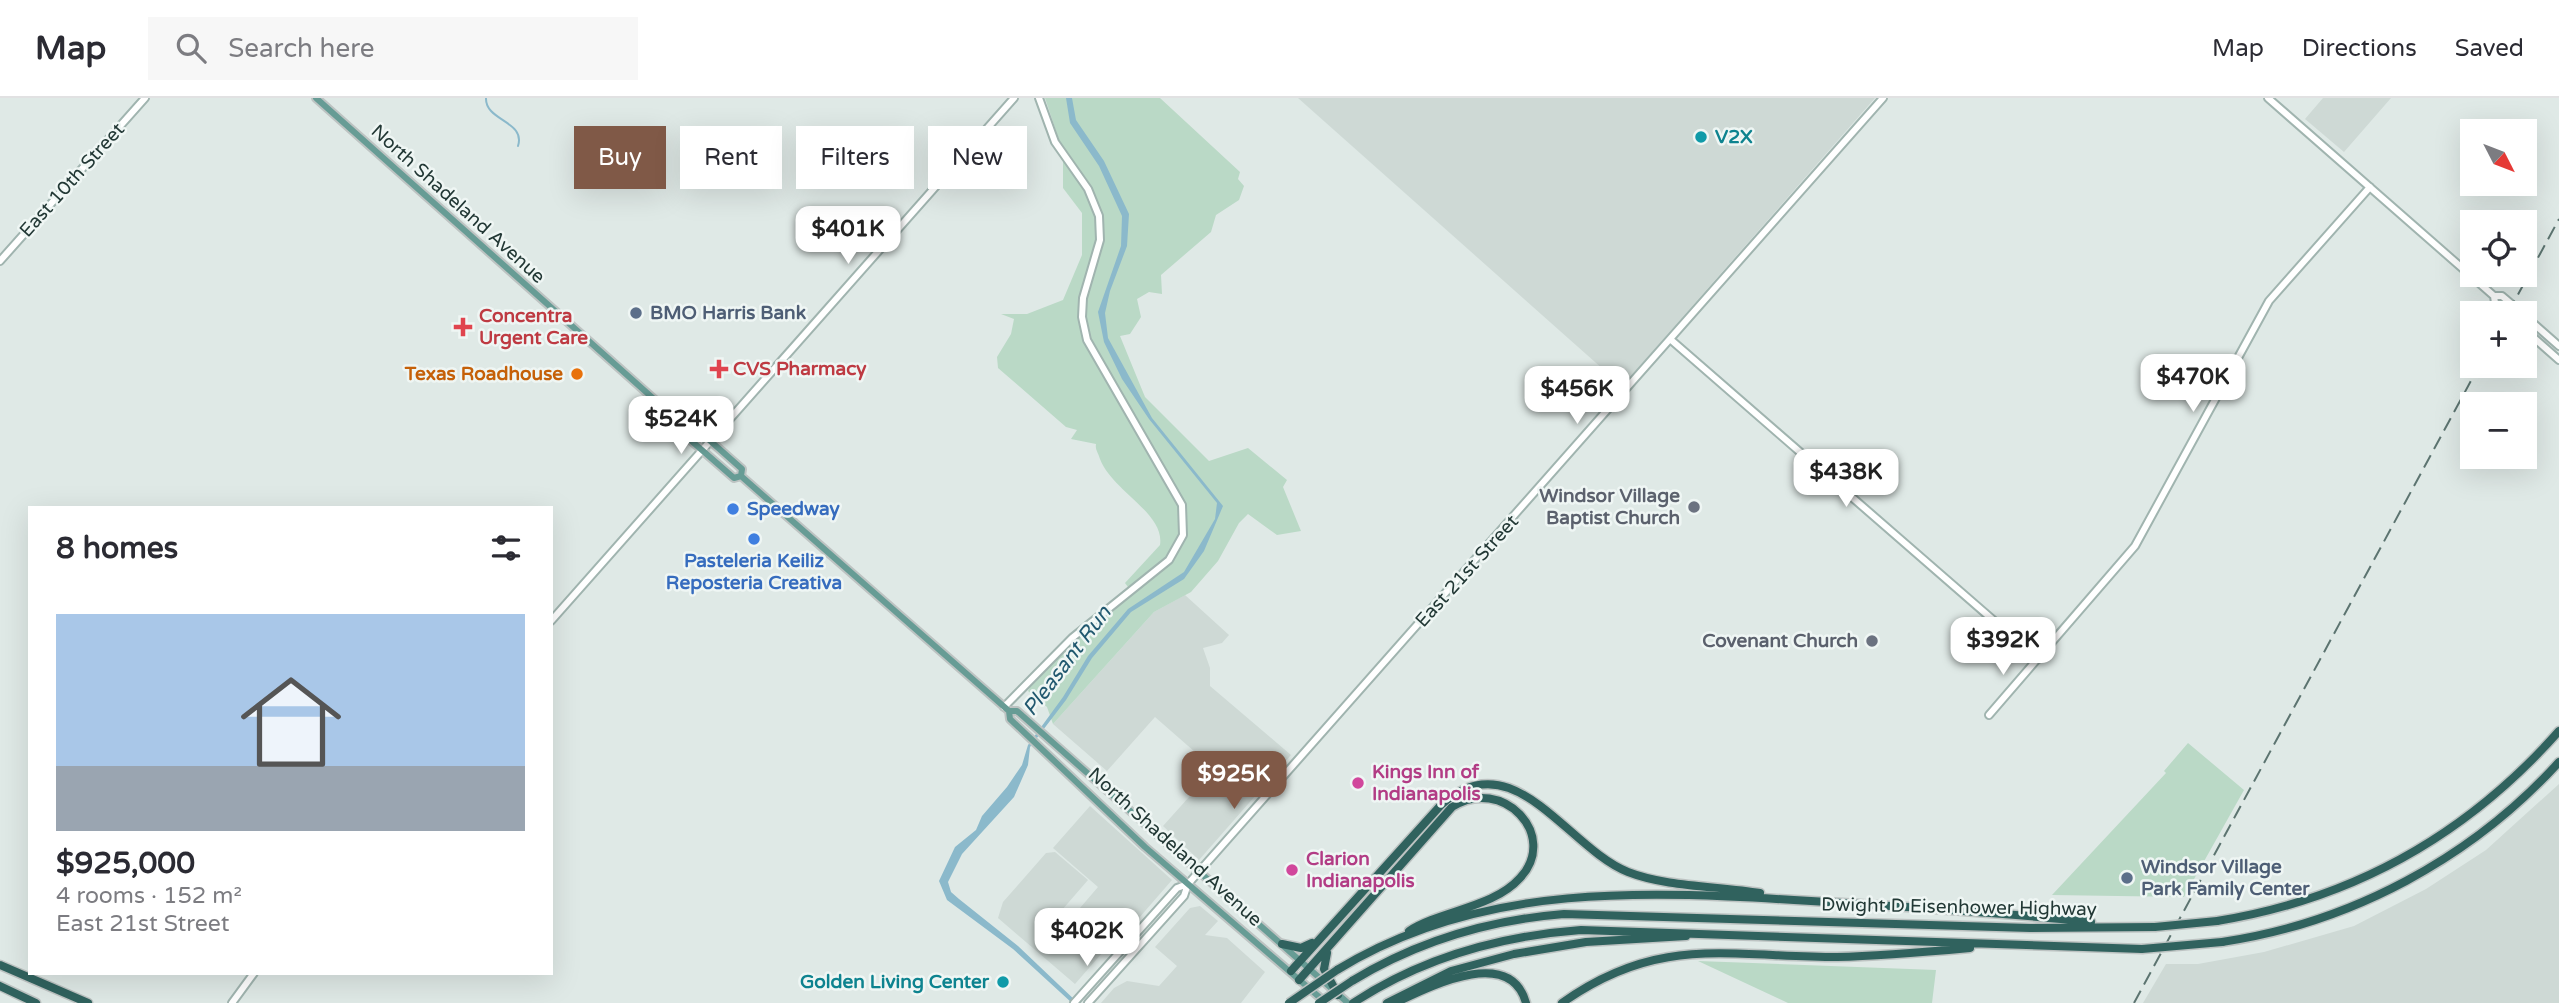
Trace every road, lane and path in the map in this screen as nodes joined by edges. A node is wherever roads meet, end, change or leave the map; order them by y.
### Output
1 (145, 98) edge
2 (316, 98) edge
3 (1014, 98) edge
4 (1039, 98) edge
5 (1882, 98) edge
6 (2268, 98) edge
7 (2370, 187) junction
8 (0, 261) edge
9 (2494, 296) junction
10 (2495, 301) edge
11 (2508, 301) edge
12 (2537, 327) edge
13 (1670, 339) junction
14 (2537, 341) edge
15 (2559, 346) edge
16 (2559, 360) edge
17 (673, 416) junction
18 (712, 442) junction
19 (703, 452) junction
20 (741, 476) junction
21 (553, 619) edge
22 (2038, 659) junction
23 (1006, 709) junction
24 (1989, 715) dead end
25 (2559, 731) edge
26 (2559, 762) edge
27 (1199, 871) junction
28 (1188, 884) junction
29 (1791, 900) junction
30 (2126, 926) junction
31 (1710, 933) junction
32 (1320, 937) junction
33 (1391, 942) junction
34 (1282, 944) junction
35 (2000, 945) junction
36 (1329, 947) junction
37 (1300, 961) junction
38 (0, 965) edge
39 (1309, 969) junction
40 (1291, 971) junction
41 (253, 975) edge
42 (1299, 980) junction
43 (0, 986) edge
44 (1338, 995) junction
45 (36, 1003) edge
46 (89, 1003) edge
47 (232, 1003) edge
48 (1074, 1003) edge
49 (1088, 1003) edge
50 (1289, 1003) edge
51 (1319, 1003) edge
52 (1326, 1003) edge
53 (1350, 1003) edge
54 (1387, 1003) edge
55 (1395, 1003) edge
56 (1526, 1003) edge
57 (1562, 1003) edge

1 - 8 street, East 10th Street
2 - 17 main road, North Shadeland Avenue
3 - 18 street
4 - 23 street
5 - 13 street, East 21st Street
6 - 7 street
7 - 9 street
7 - 22 street
9 - 10 street
9 - 11 street
12 - 15 street
13 - 22 street
13 - 27 street, East 21st Street
14 - 16 street
17 - 18 main road, North Shadeland Avenue
17 - 19 main road, North Shadeland Avenue
18 - 19 street
18 - 20 main road, North Shadeland Avenue
19 - 20 main road, North Shadeland Avenue
19 - 21 street
20 - 23 main road, North Shadeland Avenue
22 - 24 street
23 - 27 main road, North Shadeland Avenue
23 - 28 main road, North Shadeland Avenue
25 - 30 highway, Dwight D Eisenhower Highway, bridge
26 - 35 highway, Dwight D Eisenhower Highway, bridge
27 - 28 street, East 21st Street
27 - 34 main road, North Shadeland Avenue
28 - 40 main road, North Shadeland Avenue
28 - 48 street, East 21st Street
28 - 49 street, East 21st Street
29 - 30 highway
29 - 32 highway
29 - 33 highway
30 - 51 highway, Dwight D Eisenhower Highway, bridge
31 - 35 highway, Dwight D Eisenhower Highway
31 - 53 highway, Dwight D Eisenhower Highway
31 - 54 highway
32 - 34 highway
32 - 37 highway
33 - 36 highway
33 - 50 highway, bridge
34 - 37 main road, North Shadeland Avenue
35 - 57 highway
36 - 39 highway
36 - 44 highway
37 - 39 main road, North Shadeland Avenue
37 - 40 highway
38 - 46 highway
39 - 42 highway
39 - 44 main road, North Shadeland Avenue
40 - 42 main road, North Shadeland Avenue
41 - 47 street
42 - 52 main road, North Shadeland Avenue
43 - 45 highway
44 - 53 main road, North Shadeland Avenue
55 - 56 highway

